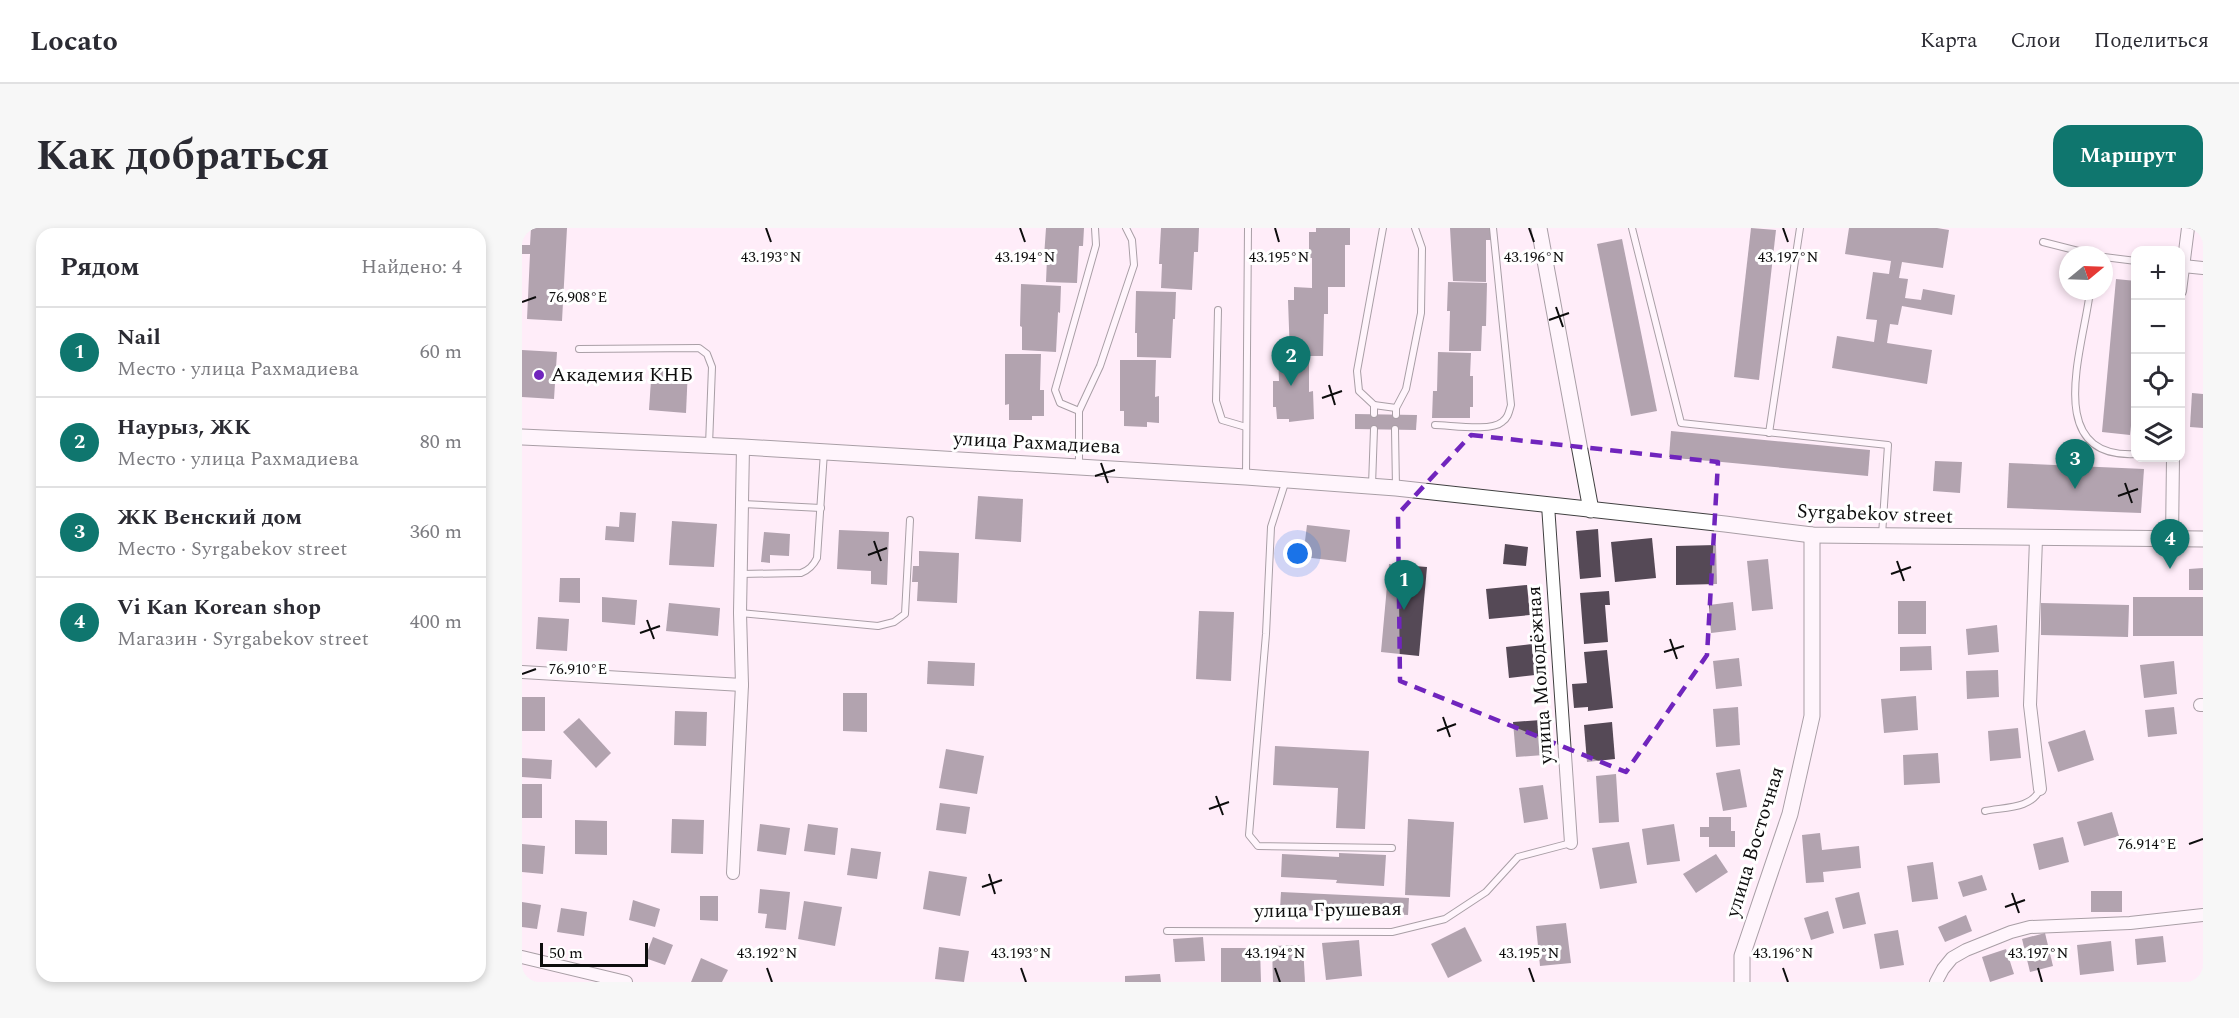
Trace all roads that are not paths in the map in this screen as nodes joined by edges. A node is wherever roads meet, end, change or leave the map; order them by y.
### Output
1 (1095, 228) edge
2 (1126, 228) edge
3 (1248, 228) edge
4 (1383, 228) edge
5 (1415, 228) edge
6 (1492, 228) edge
7 (1539, 228) edge
8 (1632, 228) edge
9 (1800, 228) edge
10 (2188, 228) edge
11 (2043, 242) dead end
12 (2059, 246) edge
13 (2185, 247) edge
14 (2113, 258) edge
15 (2131, 260) edge
16 (2185, 266) edge
17 (2203, 268) edge
18 (2088, 300) edge
19 (1218, 310) dead end
20 (579, 349) dead end
21 (1374, 405) junction
22 (1079, 411) junction
23 (1374, 414) dead end
24 (1435, 425) dead end
25 (1246, 427) junction
26 (1374, 429) dead end
27 (1395, 429) dead end
28 (1769, 433) junction
29 (522, 437) edge
30 (709, 445) junction
31 (743, 447) junction
32 (824, 452) junction
33 (2131, 454) edge
34 (2173, 462) edge
35 (1079, 467) junction
36 (1246, 477) junction
37 (1286, 480) junction
38 (1372, 487) junction
39 (1396, 488) junction
40 (742, 504) junction
41 (1548, 505) junction
42 (821, 508) junction
43 (1591, 510) junction
44 (910, 520) dead end
45 (1812, 535) junction
46 (1882, 536) junction
47 (2036, 538) junction
48 (2172, 539) junction
49 (2203, 539) edge
50 (741, 574) junction
51 (740, 614) junction
52 (522, 672) edge
53 (742, 685) junction
54 (2040, 789) joint
55 (1985, 811) dead end
56 (1571, 843) joint
57 (1392, 848) dead end
58 (733, 873) dead end
59 (2203, 915) edge
60 (1167, 931) dead end
61 (522, 957) edge
62 (626, 982) edge
63 (1742, 982) edge
64 (1936, 982) edge

1 - 22 lane
2 - 22 lane
3 - 25 lane
4 - 21 lane
5 - 21 lane
6 - 24 lane
7 - 43 street
8 - 28 lane
9 - 28 lane
10 - 13 street
11 - 12 lane
14 - 15 lane
16 - 17 street
18 - 33 lane
19 - 25 lane
20 - 30 lane
21 - 23 lane
22 - 35 lane
25 - 36 lane
26 - 38 lane
27 - 39 lane
28 - 46 lane
29 - 30 street, улица Рахмадиева
30 - 31 street, улица Рахмадиева
31 - 32 street, улица Рахмадиева
31 - 40 street
32 - 35 street, улица Рахмадиева
32 - 42 lane
34 - 48 street
35 - 36 street, улица Рахмадиева
36 - 37 street, улица Рахмадиева
37 - 38 street, улица Рахмадиева
37 - 57 lane
38 - 39 street, улица Рахмадиева
39 - 41 street, улица Рахмадиева
40 - 42 lane
40 - 50 street
41 - 43 street, Syrgabekov street
41 - 56 street, улица Молодёжная
42 - 50 lane
43 - 45 street, Syrgabekov street
44 - 51 lane
45 - 46 street, Syrgabekov street
45 - 63 street, улица Восточная
46 - 47 street, Syrgabekov street
47 - 48 street, Syrgabekov street
47 - 54 street
48 - 49 street, Syrgabekov street
50 - 51 street
51 - 53 street
52 - 53 street
53 - 58 street
54 - 55 lane
56 - 60 lane, улица Грушевая
59 - 64 street
61 - 62 street

